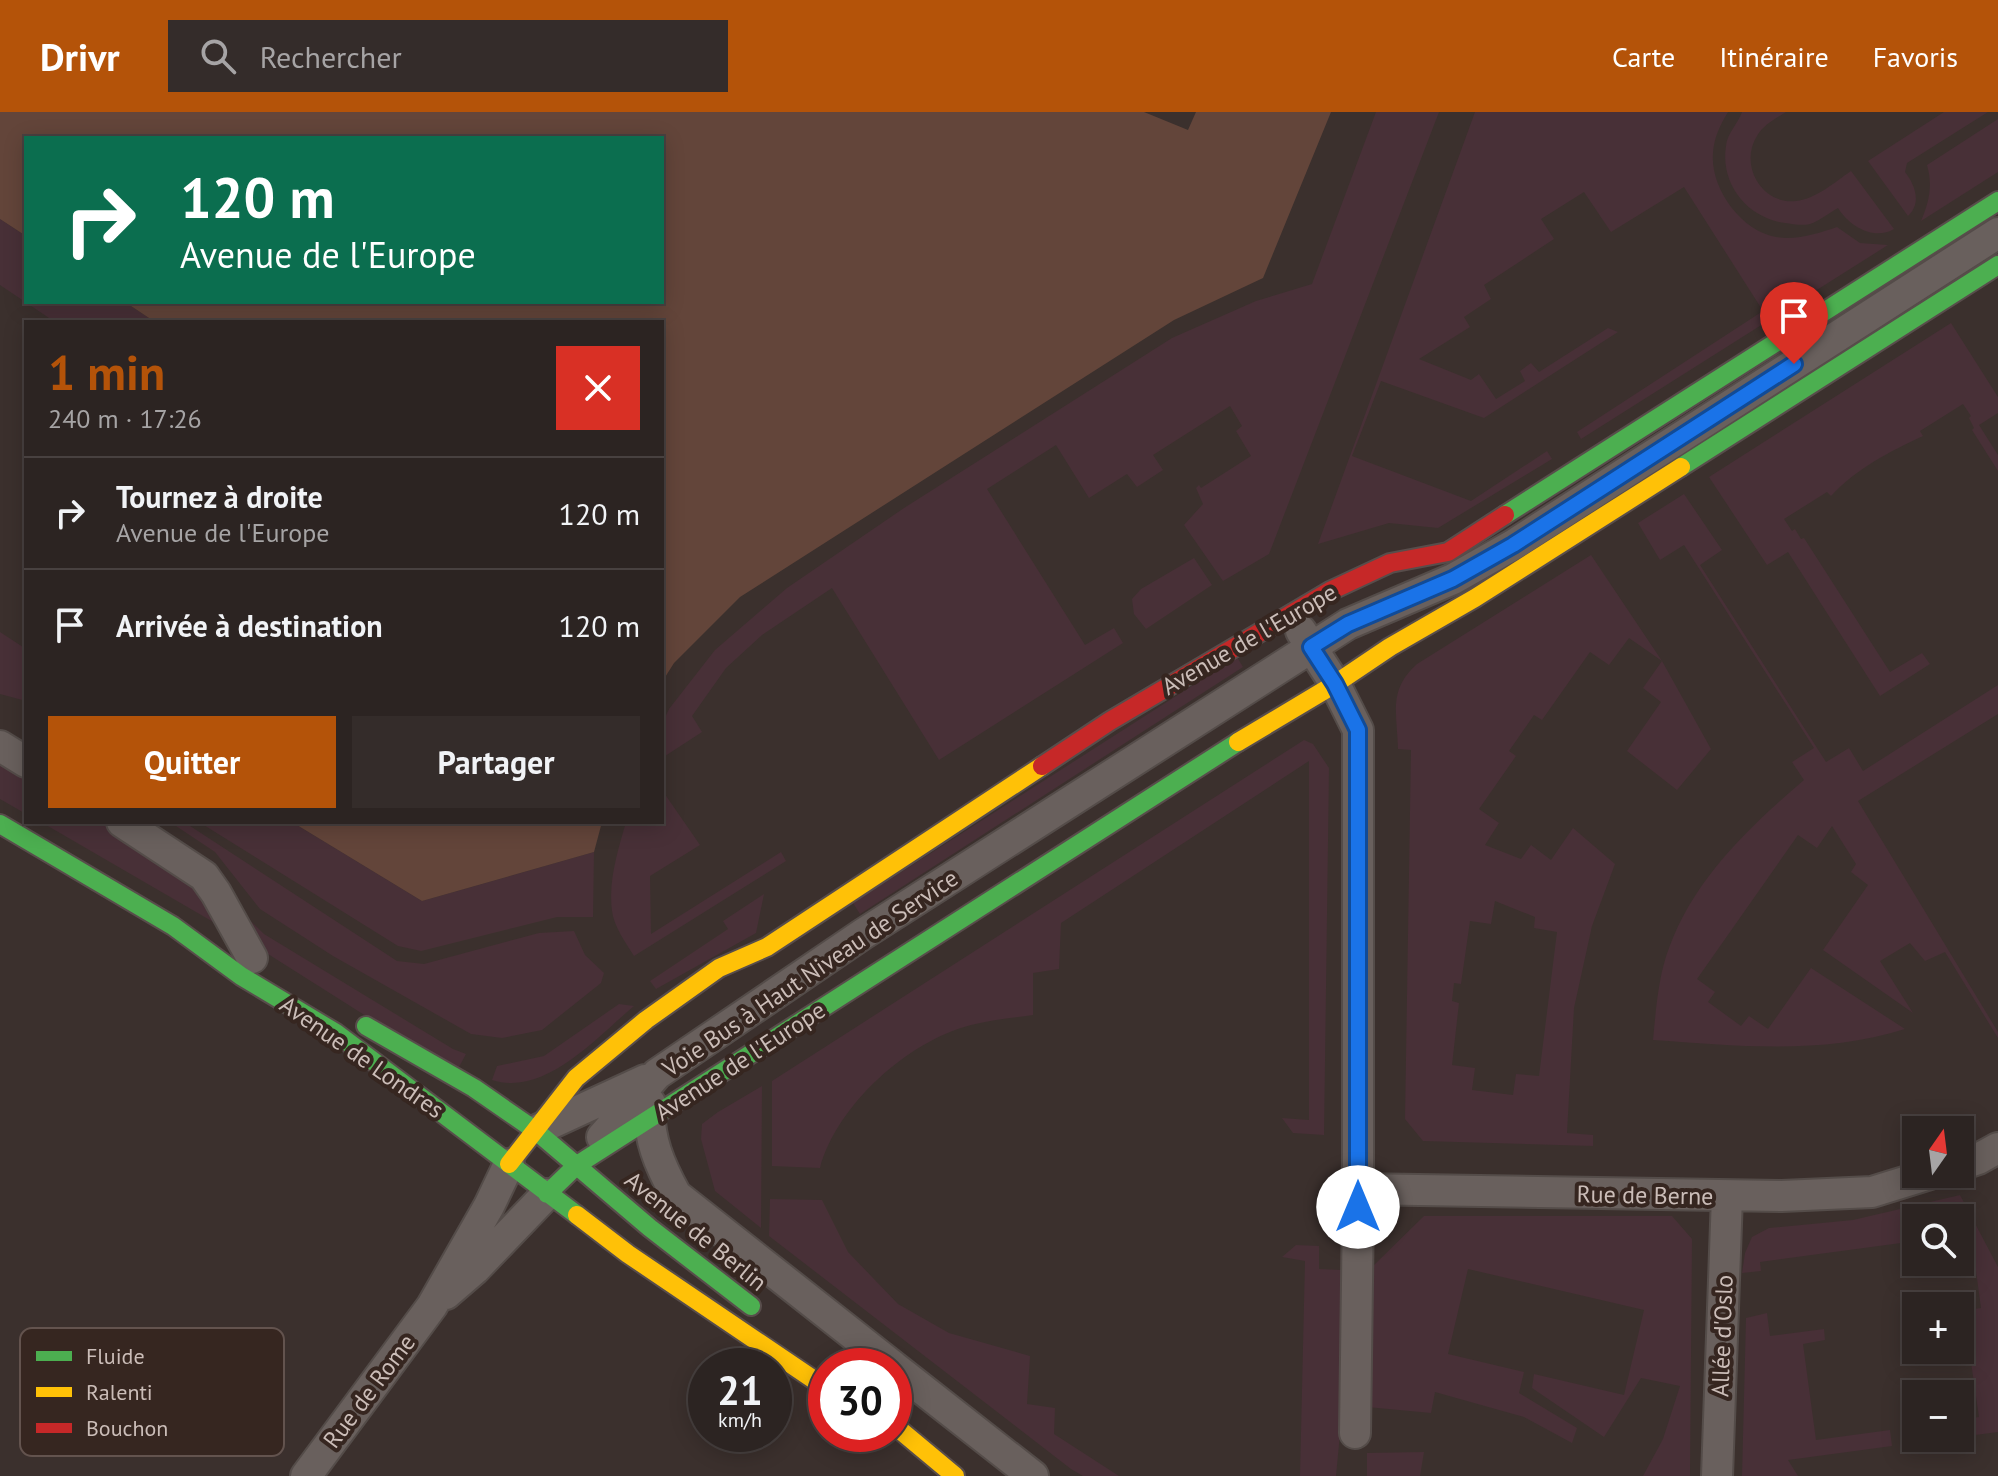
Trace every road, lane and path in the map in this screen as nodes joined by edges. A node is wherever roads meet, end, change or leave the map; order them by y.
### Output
1 (1998, 201) edge
2 (1998, 233) edge
3 (1998, 265) edge
4 (1291, 614) junction
5 (1311, 647) junction
6 (1260, 678) joint
7 (1335, 684) junction
8 (0, 746) edge
9 (24, 761) edge
10 (0, 824) edge
11 (125, 824) edge
12 (173, 926) junction
13 (258, 961) joint
14 (354, 1019) dead end
15 (657, 1074) junction
16 (649, 1120) junction
17 (536, 1131) junction
18 (1998, 1148) edge
19 (1974, 1160) edge
20 (509, 1164) junction
21 (577, 1165) junction
22 (1902, 1183) edge
23 (1358, 1189) junction
24 (547, 1194) junction
25 (1727, 1196) junction
26 (432, 1306) junction
27 (763, 1315) dead end
28 (871, 1348) edge
29 (808, 1376) edge
30 (912, 1380) edge
31 (1355, 1433) dead end
32 (912, 1440) edge
33 (912, 1448) edge
34 (306, 1476) edge
35 (954, 1476) edge
36 (1033, 1476) edge
37 (1717, 1476) edge

1 - 4 street, Avenue de l'Europe
2 - 5 street, Avenue de l'Europe
3 - 7 street, Avenue de l'Europe
4 - 5 street
4 - 17 street, Avenue de l'Europe
5 - 6 street, Avenue de l'Europe
5 - 7 street
6 - 15 street, Voie Bus à Haut Niveau de Service
7 - 16 street, Avenue de l'Europe
7 - 23 street
8 - 9 street
10 - 12 street, Avenue de Londres
11 - 13 street, Avenue de Londres
12 - 13 street, Avenue de Londres
12 - 20 street, Avenue de Londres
14 - 17 street, Avenue de Londres
15 - 16 street, Voie Bus à Haut Niveau de Service
15 - 17 street, Avenue de l'Europe
15 - 21 street, Avenue de l'Europe
16 - 21 street, Avenue de l'Europe
16 - 28 street, Voie Bus à Haut Niveau de Service
17 - 20 street, Avenue de l'Europe
17 - 21 street, Avenue de Berlin
18 - 19 street
20 - 24 street, Avenue de Londres
20 - 26 street, Rue de Rome
21 - 24 street, Avenue de l'Europe
21 - 27 street, Avenue de Berlin
22 - 25 street, Rue de Berne
23 - 25 street, Rue de Berne
23 - 31 street
24 - 26 street, Rue de Rome
24 - 29 street, Avenue de Berlin
25 - 37 street, Allée d'Oslo
26 - 34 street, Rue de Rome
30 - 36 street, Voie Bus à Haut Niveau de Service
32 - 35 street
33 - 35 street

